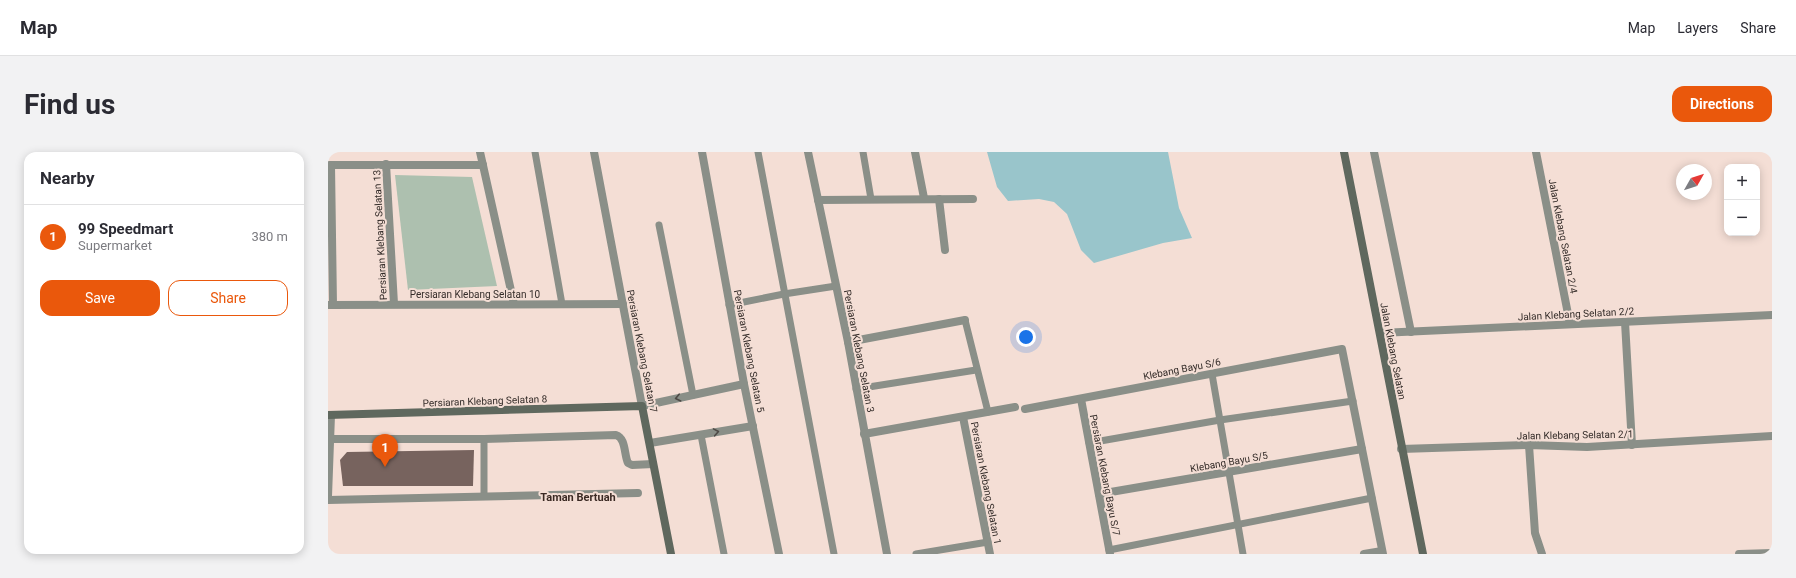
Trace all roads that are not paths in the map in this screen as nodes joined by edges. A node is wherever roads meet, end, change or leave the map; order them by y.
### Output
1 (480, 152) edge
2 (535, 152) edge
3 (594, 152) edge
4 (702, 152) edge
5 (758, 152) edge
6 (808, 152) edge
7 (863, 152) edge
8 (915, 152) edge
9 (1344, 152) edge
10 (1374, 152) edge
11 (1536, 152) edge
12 (386, 164) junction
13 (329, 165) edge
14 (483, 165) junction
15 (924, 198) junction
16 (871, 199) junction
17 (939, 199) junction
18 (973, 199) dead end
19 (818, 200) junction
20 (659, 225) dead end
21 (945, 250) dead end
22 (836, 286) junction
23 (784, 294) junction
24 (394, 304) junction
25 (514, 304) junction
26 (562, 304) junction
27 (623, 304) junction
28 (330, 305) edge
29 (729, 305) junction
30 (1772, 315) edge
31 (965, 320) joint
32 (1625, 322) junction
33 (1570, 324) junction
34 (1412, 332) junction
35 (1380, 333) junction
36 (848, 342) junction
37 (976, 370) junction
38 (1212, 374) junction
39 (744, 384) junction
40 (856, 389) junction
41 (693, 395) junction
42 (1081, 399) junction
43 (1352, 401) junction
44 (642, 406) junction
45 (1015, 407) dead end
46 (1025, 409) dead end
47 (988, 412) junction
48 (330, 415) edge
49 (963, 417) junction
50 (1220, 420) junction
51 (753, 426) junction
52 (864, 434) junction
53 (701, 435) junction
54 (1772, 436) edge
55 (331, 439) junction
56 (484, 439) junction
57 (1089, 443) junction
58 (650, 444) junction
59 (1529, 445) junction
60 (1632, 445) junction
61 (1362, 449) junction
62 (1401, 449) junction
63 (653, 464) junction
64 (1229, 472) junction
65 (638, 493) dead end
66 (1099, 494) junction
67 (328, 496) edge
68 (484, 496) junction
69 (1372, 498) junction
70 (328, 500) edge
71 (1238, 525) junction
72 (988, 542) junction
73 (940, 552) edge
74 (1110, 552) edge
75 (1382, 552) edge
76 (1772, 553) edge
77 (671, 554) edge
78 (724, 554) edge
79 (779, 554) edge
80 (834, 554) edge
81 (887, 554) edge
82 (916, 554) edge
83 (990, 554) edge
84 (1243, 554) edge
85 (1364, 554) edge
86 (1423, 554) edge
87 (1542, 554) edge
88 (1739, 554) edge

1 - 14 street
2 - 26 lane
3 - 27 street, Persiaran Klebang Selatan 7
4 - 29 street, Persiaran Klebang Selatan 5
5 - 23 lane
6 - 19 street, Persiaran Klebang Selatan 3
7 - 16 lane
8 - 15 street
9 - 35 street, Jalan Klebang Selatan
10 - 34 street
11 - 33 street, Jalan Klebang Selatan 2/4
12 - 13 street
12 - 14 street
12 - 24 street, Persiaran Klebang Selatan 13
13 - 28 street
14 - 25 street
15 - 16 street
15 - 17 street
16 - 19 street
17 - 18 street
17 - 21 street
19 - 22 street, Persiaran Klebang Selatan 3
20 - 41 lane
22 - 23 lane
22 - 36 street, Persiaran Klebang Selatan 3
23 - 29 lane
23 - 80 lane
24 - 25 street, Persiaran Klebang Selatan 10
24 - 28 street, Persiaran Klebang Selatan 10
25 - 26 street, Persiaran Klebang Selatan 10
26 - 27 street, Persiaran Klebang Selatan 10
27 - 44 street, Persiaran Klebang Selatan 7
29 - 39 street, Persiaran Klebang Selatan 5
30 - 32 street, Jalan Klebang Selatan 2/2
31 - 36 street
31 - 37 lane
32 - 33 street, Jalan Klebang Selatan 2/2
32 - 60 street
33 - 34 street, Jalan Klebang Selatan 2/2
34 - 35 street, Jalan Klebang Selatan 2/2
35 - 62 street, Jalan Klebang Selatan
36 - 40 street, Persiaran Klebang Selatan 3
37 - 40 lane
37 - 47 lane
38 - 42 street, Klebang Bayu S/6
38 - 43 street, Klebang Bayu S/6
38 - 50 lane
39 - 41 street
39 - 51 street, Persiaran Klebang Selatan 5
40 - 52 street, Persiaran Klebang Selatan 3
41 -> 44 street
42 - 46 street, Klebang Bayu S/6
42 - 57 street, Persiaran Klebang Bayu S/7
43 - 50 lane
43 - 61 street
44 - 48 street, Persiaran Klebang Selatan 8
44 - 58 street, Persiaran Klebang Selatan 7
45 - 47 street
47 - 49 street
48 - 55 street
49 - 52 street
49 - 72 street, Persiaran Klebang Selatan 1
50 - 57 lane
50 - 64 lane
53 -> 51 street
51 - 79 street, Persiaran Klebang Selatan 5
52 - 81 street, Persiaran Klebang Selatan 3
53 - 58 street
53 - 78 lane
54 - 60 street, Jalan Klebang Selatan 2/1
55 - 56 street
55 - 67 street
56 - 63 street
56 - 68 lane
57 - 66 street, Persiaran Klebang Bayu S/7
58 - 63 street, Persiaran Klebang Selatan 7
59 - 60 street, Jalan Klebang Selatan 2/1
59 - 62 street, Jalan Klebang Selatan 2/1
59 - 87 street
61 - 64 street, Klebang Bayu S/5
61 - 69 street
62 - 86 street, Jalan Klebang Selatan
63 - 77 street, Persiaran Klebang Selatan 7
64 - 66 street, Klebang Bayu S/5
64 - 71 lane
65 - 68 street
66 - 74 street, Persiaran Klebang Bayu S/7
68 - 70 street
69 - 71 lane
69 - 75 street
71 - 74 lane
71 - 84 lane
72 - 73 lane
72 - 83 street, Persiaran Klebang Selatan 1
73 - 82 lane
75 - 85 street
76 - 88 street

